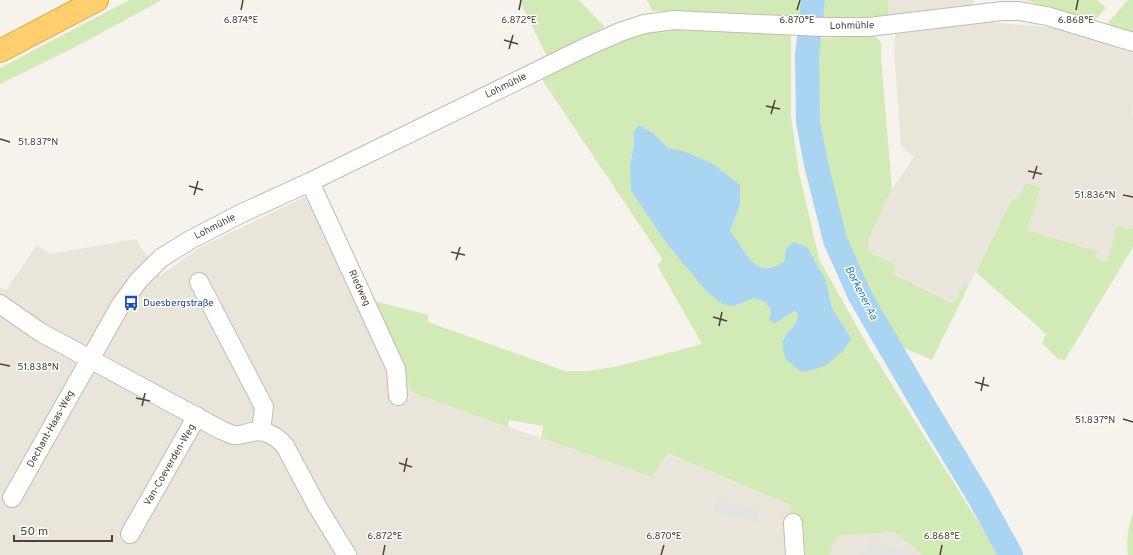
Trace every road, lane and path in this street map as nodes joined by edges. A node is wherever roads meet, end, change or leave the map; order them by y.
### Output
1 (70, 0) edge
2 (97, 0) edge
3 (1000, 6) edge
4 (0, 37) edge
5 (1133, 42) edge
6 (0, 51) edge
7 (310, 182) junction
8 (199, 282) dead end
9 (0, 304) edge
10 (90, 359) junction
11 (398, 396) dead end
12 (197, 416) junction
13 (261, 431) junction
14 (12, 498) dead end
15 (793, 523) dead end
16 (130, 534) dead end
17 (347, 555) edge
18 (795, 555) edge

1 - 4 highway
2 - 6 highway
3 - 5 street, Lohmühle
3 - 7 street, Lohmühle
7 - 10 street, Lohmühle
7 - 11 street, Riedweg
8 - 13 street
9 - 10 street
10 - 12 street
10 - 14 street, Dechant-Haas-Weg
12 - 13 street
12 - 16 street, Van-Coeverden-Weg
13 - 17 street
15 - 18 street

